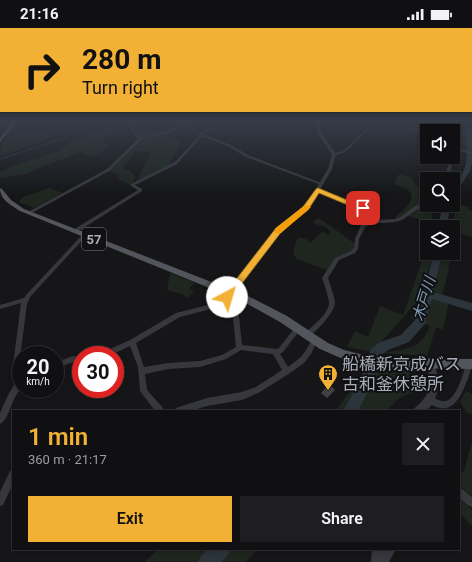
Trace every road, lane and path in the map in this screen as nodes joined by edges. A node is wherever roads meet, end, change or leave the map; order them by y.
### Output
1 (134, 145) edge
2 (192, 145) edge
3 (227, 145) edge
4 (327, 145) edge
5 (352, 145) edge
6 (460, 151) edge
7 (472, 153) edge
8 (334, 154) junction
9 (320, 187) junction
10 (0, 190) edge
11 (420, 204) edge
12 (29, 213) junction
13 (377, 221) junction
14 (76, 231) junction
15 (86, 235) junction
16 (231, 292) junction
17 (26, 300) junction
18 (219, 304) junction
19 (0, 307) edge
20 (298, 328) junction
21 (311, 338) junction
22 (132, 342) junction
23 (19, 346) edge
24 (123, 346) edge
25 (239, 348) junction
26 (275, 352) junction
27 (430, 364) junction
28 (471, 364) edge
29 (142, 371) junction
30 (287, 372) junction
31 (12, 392) edge
32 (430, 400) junction
33 (159, 410) edge
34 (182, 410) edge
35 (419, 410) edge
36 (0, 420) edge
37 (12, 476) edge
38 (460, 493) edge
39 (0, 502) edge
40 (472, 503) edge
41 (378, 550) edge
42 (390, 550) edge
43 (377, 562) edge
44 (383, 562) edge

1 - 12 street
2 - 14 street
3 - 9 street
4 - 8 street
5 - 8 street
6 - 7 street
8 - 9 street
9 - 13 street
9 - 16 street
10 - 12 main road, 57
11 - 13 street
12 - 14 main road, 57
13 - 21 street
14 - 15 main road, 57
15 - 16 main road, 57
15 - 17 street
16 - 18 street
16 - 20 main road, 57
17 - 19 street
17 - 23 street
18 - 22 street
18 - 25 street
20 - 21 main road, 57
20 - 26 street
21 - 27 main road, 57
21 - 30 street
22 - 24 street
22 - 29 street
25 - 26 street
25 - 29 street
26 - 30 street
27 - 28 main road, 57
27 - 32 street
28 - 32 street
29 - 33 street
30 - 34 street
31 - 36 street
32 - 35 street
37 - 39 street
38 - 40 street
41 - 43 street
42 - 44 street

